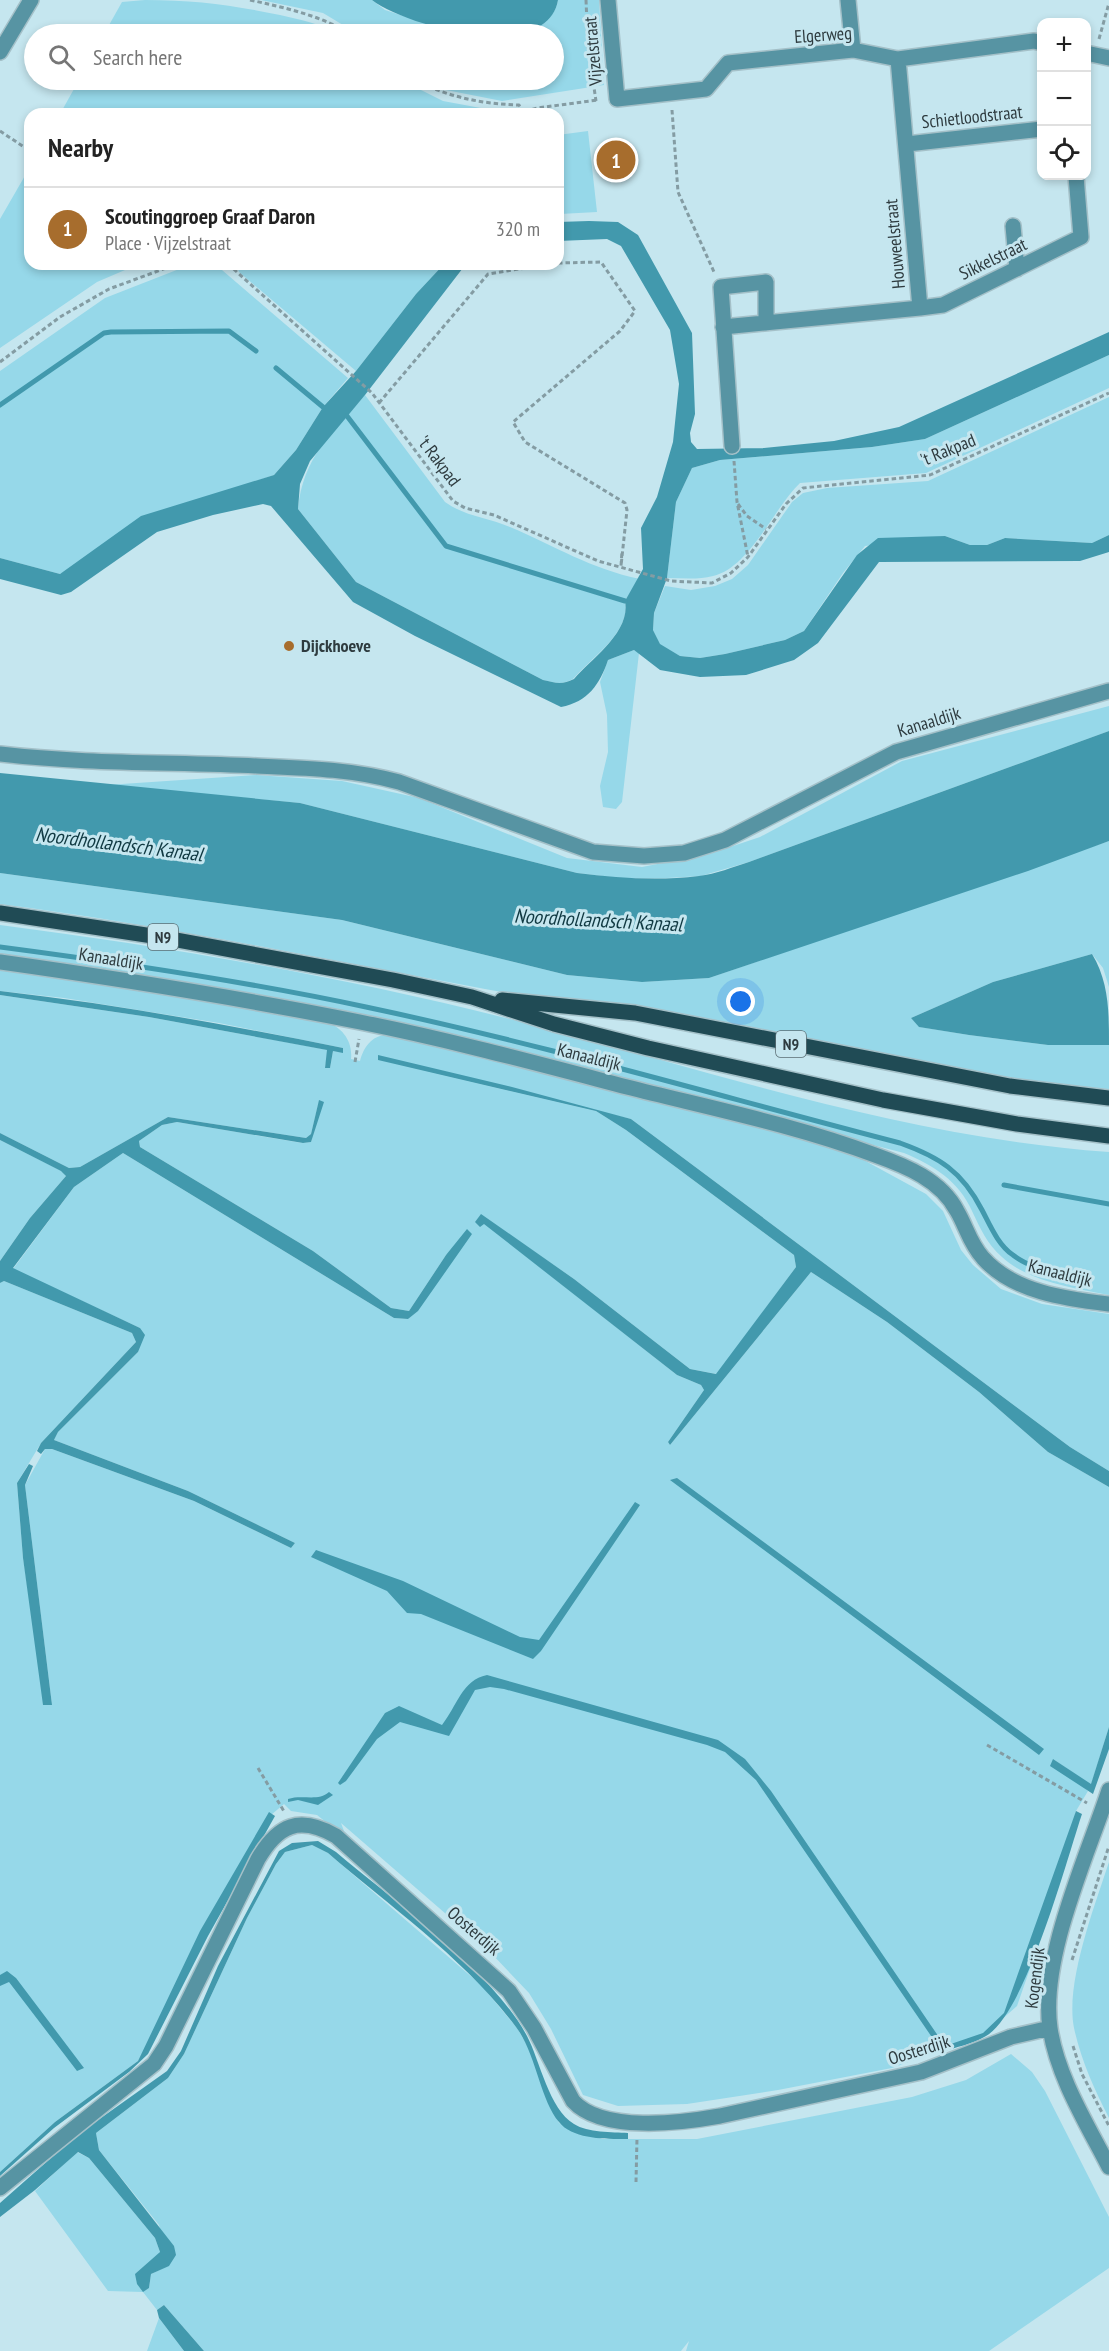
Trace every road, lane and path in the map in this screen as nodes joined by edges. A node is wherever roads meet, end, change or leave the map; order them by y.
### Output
1 (31, 0) edge
2 (250, 0) edge
3 (586, 0) edge
4 (608, 0) edge
5 (848, 0) edge
6 (1109, 3) edge
7 (333, 24) edge
8 (1037, 42) edge
9 (853, 50) junction
10 (0, 52) edge
11 (1096, 55) edge
12 (898, 59) junction
13 (434, 90) edge
14 (671, 93) junction
15 (617, 99) junction
16 (596, 101) junction
17 (521, 108) edge
18 (545, 108) edge
19 (1037, 129) edge
20 (0, 131) edge
21 (907, 144) junction
22 (24, 147) edge
23 (1076, 180) edge
24 (1013, 226) dead end
25 (564, 263) edge
26 (1017, 269) junction
27 (161, 270) edge
28 (235, 270) edge
29 (513, 270) edge
30 (721, 287) junction
31 (920, 308) junction
32 (766, 322) junction
33 (723, 327) junction
34 (0, 362) edge
35 (1109, 393) edge
36 (379, 403) junction
37 (732, 446) dead end
38 (734, 467) dead end
39 (737, 502) junction
40 (766, 530) junction
41 (748, 557) junction
42 (621, 566) junction
43 (1109, 691) edge
44 (0, 754) edge
45 (0, 913) edge
46 (0, 962) edge
47 (472, 997) junction
48 (362, 1023) junction
49 (355, 1062) dead end
50 (1109, 1098) edge
51 (1109, 1136) edge
52 (1109, 1304) edge
53 (987, 1746) dead end
54 (258, 1768) dead end
55 (1109, 1790) edge
56 (1102, 1811) junction
57 (292, 1825) junction
58 (1109, 1846) edge
59 (1072, 1962) dead end
60 (1050, 2028) junction
61 (1071, 2042) dead end
62 (638, 2122) junction
63 (1109, 2126) edge
64 (1109, 2167) edge
65 (636, 2181) dead end
66 (0, 2188) edge

1 - 10 street
2 - 7 path
3 - 16 path
4 - 15 street, Vijzelstraat
5 - 9 street
6 - 11 path
8 - 12 street, Elgerweg
9 - 12 street, Elgerweg
9 - 14 street, Elgerweg
12 - 21 street, Houweelstraat
13 - 17 path
14 - 15 street, Elgerweg
14 - 30 path
15 - 16 path
16 - 18 path
19 - 21 street, Schietloodstraat
20 - 22 path
21 - 31 street, Houweelstraat
23 - 26 street, Sikkelstraat
24 - 26 street
25 - 42 path
26 - 31 street, Sikkelstraat
27 - 34 path
28 - 36 path, 't Rakpad
29 - 36 path
30 - 32 street
30 - 33 street
31 - 32 street, Houweelstraat
32 - 33 street, Houweelstraat
33 - 37 street
35 - 40 path, 't Rakpad
36 - 42 path, 't Rakpad
38 - 39 path
39 - 40 path
39 - 41 path
40 - 41 path, 't Rakpad
41 - 42 path, 't Rakpad
43 - 44 street, Kanaaldijk
45 - 47 main road, Kanaaldijk / N9
46 - 48 street, Kanaaldijk
47 - 50 main road, Kanaaldijk / N9
47 - 51 main road, Kanaaldijk / N9
48 - 49 path
48 - 52 street, Kanaaldijk
53 - 56 path
54 - 57 path
55 - 56 street, Kogendijk
56 - 60 street, Kogendijk
57 - 62 street, Oosterdijk
57 - 66 street
58 - 59 path, Kogendijk
60 - 62 street, Oosterdijk
60 - 64 street, Kogendijk
61 - 63 path
62 - 65 path

